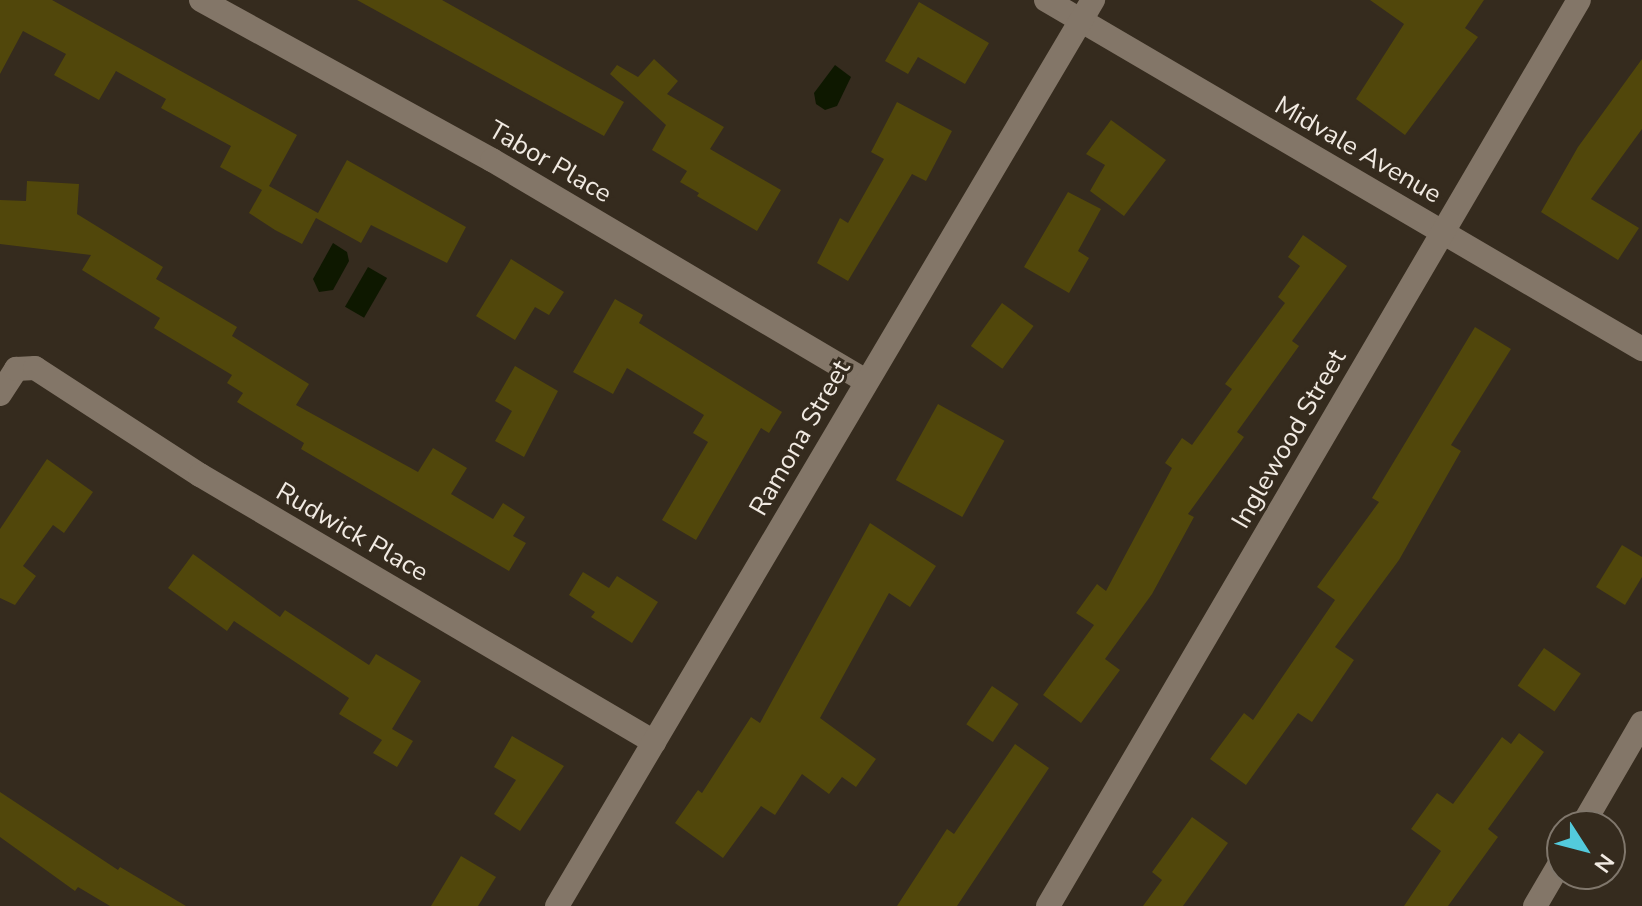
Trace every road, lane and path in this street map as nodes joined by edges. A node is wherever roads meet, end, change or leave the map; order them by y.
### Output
1 (201, 0) edge
2 (1046, 0) edge
3 (1579, 0) edge
4 (1087, 10) edge
5 (1442, 232) junction
6 (1642, 349) edge
7 (866, 381) junction
8 (0, 394) edge
9 (1642, 723) edge
10 (654, 742) junction
11 (1591, 810) edge
12 (1546, 887) edge
13 (557, 906) edge
14 (1048, 906) edge
15 (1535, 906) edge

1 - 7 street, Tabor Place
2 - 4 street, Midvale Avenue
3 - 5 street, Inglewood Street
4 - 5 street, Midvale Avenue
4 - 7 street, Ramona Street
5 - 6 street, Midvale Avenue
5 - 14 street, Inglewood Street
7 - 10 street, Ramona Street
8 - 10 street, Rudwick Place
9 - 11 street
10 - 13 street, Ramona Street
12 - 15 street

